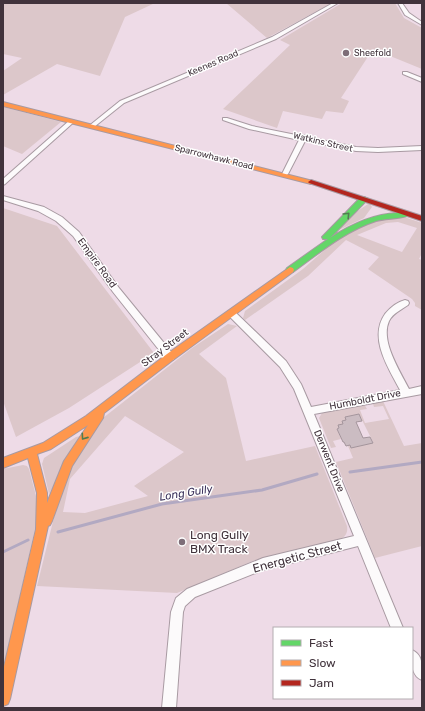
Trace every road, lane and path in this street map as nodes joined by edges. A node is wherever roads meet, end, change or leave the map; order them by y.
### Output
1 (336, 3) edge
2 (400, 3) edge
3 (422, 24) edge
4 (406, 73) dead end
5 (422, 80) edge
6 (3, 104) edge
7 (225, 119) dead end
8 (72, 121) junction
9 (92, 126) junction
10 (304, 137) junction
11 (422, 148) edge
12 (285, 174) junction
13 (3, 182) edge
14 (3, 198) edge
15 (364, 199) junction
16 (376, 203) junction
17 (408, 214) junction
18 (422, 219) edge
19 (365, 220) junction
20 (308, 256) junction
21 (405, 303) dead end
22 (232, 314) junction
23 (170, 357) junction
24 (422, 390) edge
25 (406, 392) junction
26 (107, 406) junction
27 (309, 411) junction
28 (32, 453) junction
29 (3, 463) edge
30 (40, 537) junction
31 (360, 540) junction
32 (397, 627) edge
33 (413, 658) edge
34 (422, 674) edge
35 (3, 700) edge
36 (169, 708) edge

1 - 9 street, Keenes Road
2 - 3 street
4 - 5 street
6 - 8 street, Sparrowhawk Road
7 - 10 street, Watkins Street
8 - 9 street, Sparrowhawk Road
8 - 13 street
9 - 12 street, Sparrowhawk Road
10 - 11 street, Watkins Street
10 - 12 street
12 - 15 street, Sparrowhawk Road
14 - 23 street, Empire Road
15 - 16 street, Sparrowhawk Road
20 -> 15 street, Stray Street
16 - 17 street, Sparrowhawk Road
16 - 19 street
17 - 18 street, Sparrowhawk Road
17 - 19 street, Stray Street
19 - 20 street, Stray Street
20 - 22 street, Stray Street
21 - 25 street
22 - 23 street, Stray Street
22 - 27 street, Derwent Drive
23 - 26 street, Stray Street
24 - 25 street, Humboldt Drive
25 - 27 street, Humboldt Drive
26 - 28 street, Stray Street
26 -> 30 street
27 - 31 street, Derwent Drive
28 - 29 street, Stray Street
28 - 30 street
30 - 35 street
31 - 32 street, Derwent Drive
31 - 36 street, Energetic Street
33 - 34 street

